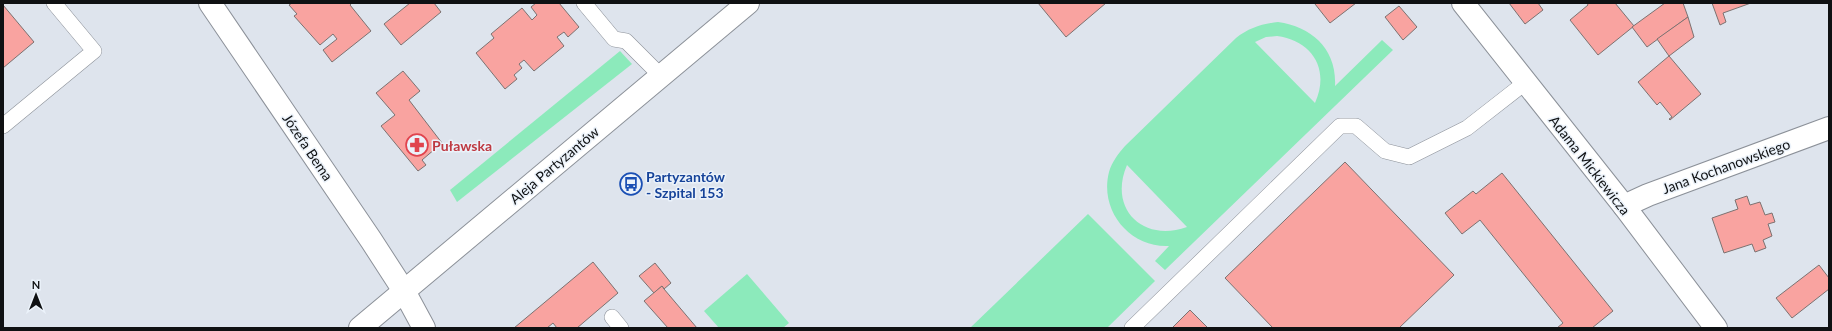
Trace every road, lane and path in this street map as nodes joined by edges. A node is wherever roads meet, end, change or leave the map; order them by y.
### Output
1 (54, 3) edge
2 (210, 3) edge
3 (584, 3) edge
4 (748, 3) edge
5 (1463, 3) edge
6 (660, 75) junction
7 (1526, 82) junction
8 (3, 126) edge
9 (1829, 128) edge
10 (1624, 206) junction
11 (404, 291) junction
12 (360, 328) edge
13 (424, 328) edge
14 (1132, 328) edge
15 (1716, 328) edge

1 - 8 lane
2 - 11 street, Józefa Bema
3 - 6 lane
4 - 6 street, Aleja Partyzantów
5 - 7 street, Adama Mickiewicza
6 - 11 street, Aleja Partyzantów
7 - 10 street, Adama Mickiewicza
7 - 14 lane
9 - 10 street, Jana Kochanowskiego
10 - 15 street, Adama Mickiewicza
11 - 12 street, Aleja Partyzantów
11 - 13 street, Józefa Bema

